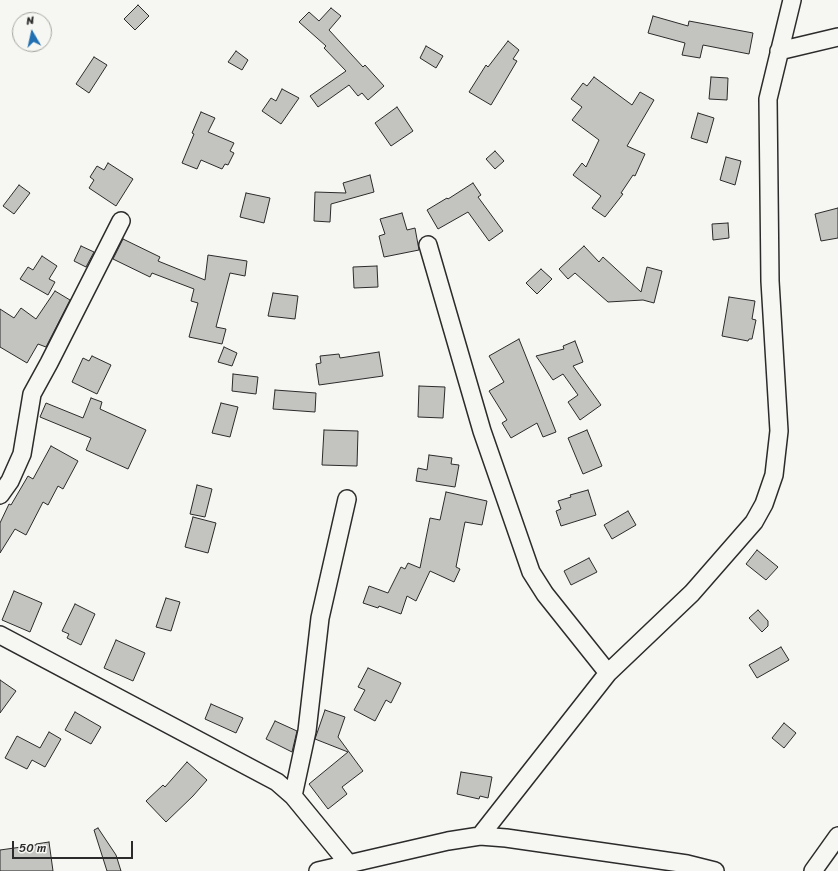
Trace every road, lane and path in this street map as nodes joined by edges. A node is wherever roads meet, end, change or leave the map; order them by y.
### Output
1 (792, 0) edge
2 (838, 37) edge
3 (780, 51) junction
4 (121, 220) dead end
5 (428, 244) dead end
6 (0, 495) edge
7 (347, 499) dead end
8 (0, 635) edge
9 (608, 673) junction
10 (292, 796) junction
11 (480, 836) junction
12 (838, 836) edge
13 (345, 867) edge
14 (318, 871) edge
15 (715, 871) edge
16 (813, 871) edge

1 - 3 street
2 - 3 street
3 - 9 street
4 - 6 street
5 - 9 street
7 - 10 street
8 - 10 street
9 - 11 street
10 - 13 street
11 - 13 street
11 - 15 street
12 - 16 street
13 - 14 street

